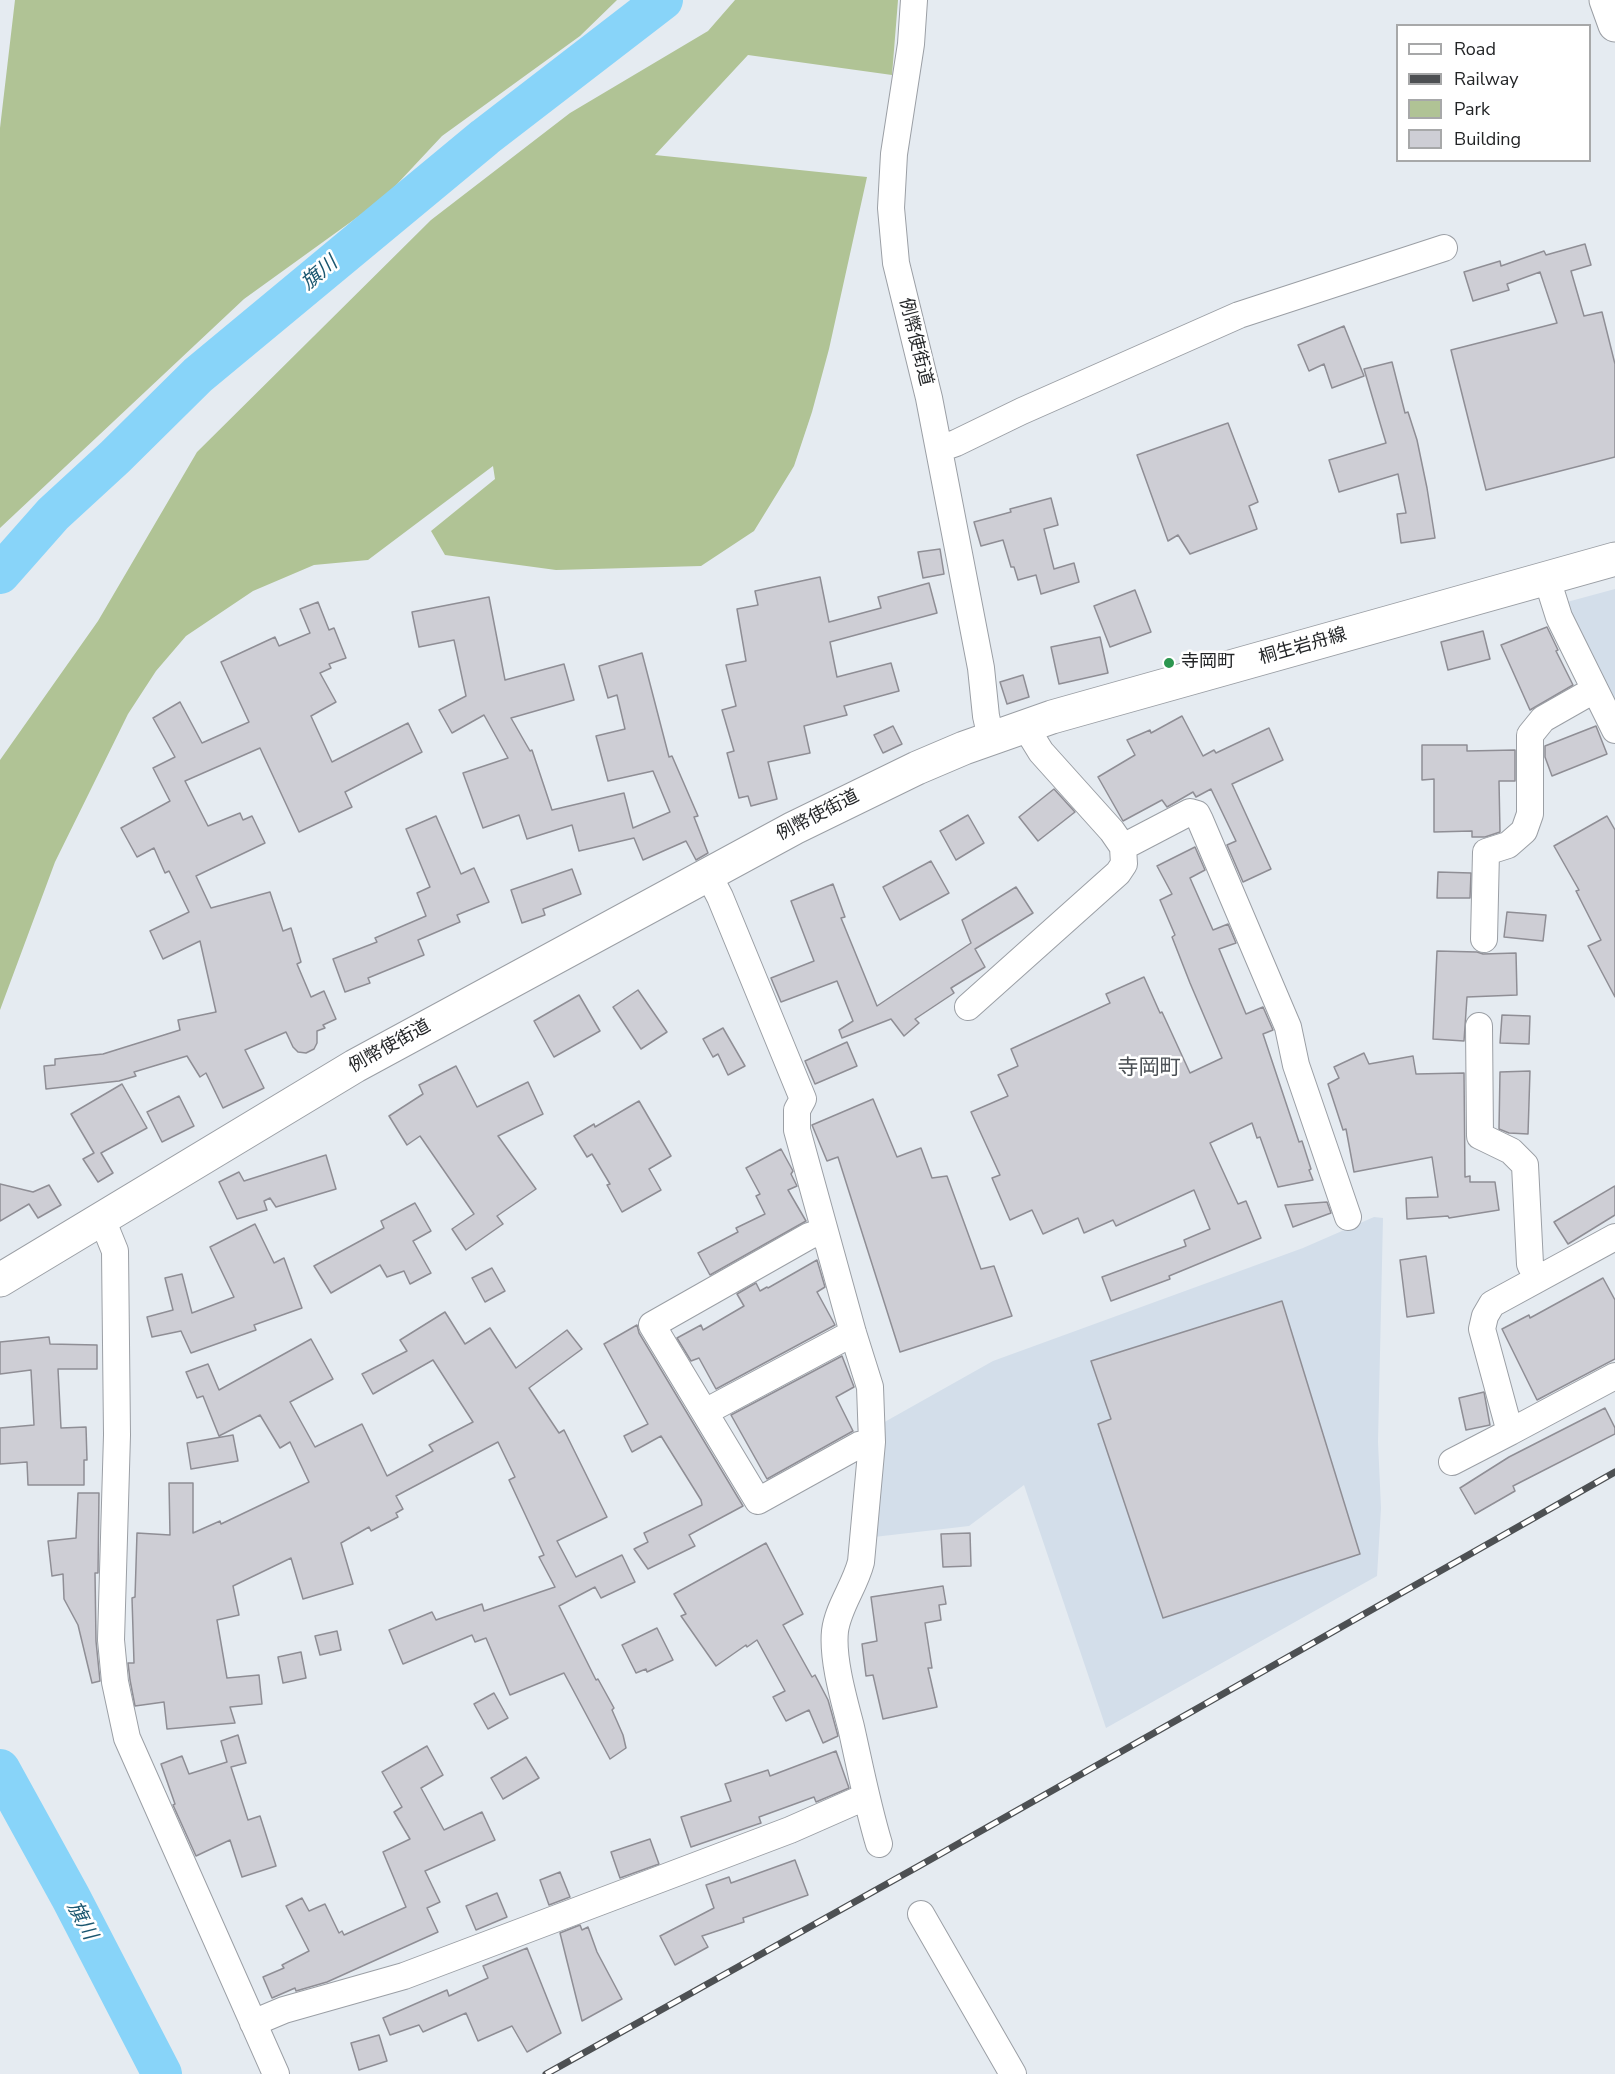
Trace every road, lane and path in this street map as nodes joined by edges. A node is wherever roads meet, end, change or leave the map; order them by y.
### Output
1 (914, 0) edge
2 (1606, 0) edge
3 (1615, 25) edge
4 (1444, 248) dead end
5 (939, 449) junction
6 (1615, 559) edge
7 (1547, 579) junction
8 (1594, 690) junction
9 (1025, 726) junction
10 (1615, 730) edge
11 (992, 738) junction
12 (1123, 847) junction
13 (708, 874) junction
14 (1484, 939) dead end
15 (968, 1007) dead end
16 (1479, 1026) dead end
17 (1348, 1217) dead end
18 (102, 1219) junction
19 (824, 1231) junction
20 (1615, 1237) edge
21 (1537, 1279) junction
22 (0, 1280) edge
23 (853, 1333) junction
24 (1615, 1376) edge
25 (705, 1412) junction
26 (1510, 1432) junction
27 (872, 1442) junction
28 (1452, 1462) dead end
29 (865, 1797) junction
30 (879, 1844) dead end
31 (921, 1914) dead end
32 (253, 2023) junction
33 (276, 2074) edge
34 (1013, 2074) edge

1 - 5 street, 例幣使街道
2 - 3 main road
4 - 5 street
5 - 11 street, 例幣使街道
6 - 7 main road, 桐生岩舟線
7 - 8 street
7 - 9 main road, 桐生岩舟線
8 - 10 street
8 - 14 street
9 - 11 main road, 桐生岩舟線
9 - 12 street
11 - 13 main road, 例幣使街道
12 - 15 street
12 - 17 street
13 - 18 main road, 例幣使街道
13 - 19 street
16 - 21 street
18 - 22 main road, 例幣使街道
18 - 32 street
19 - 23 street
19 - 25 street
20 - 21 street
21 - 26 street
23 - 25 street
23 - 27 street
24 - 26 street
25 - 27 street
26 - 28 street
27 - 29 street
29 - 30 street
29 - 32 street
31 - 34 street
32 - 33 street

